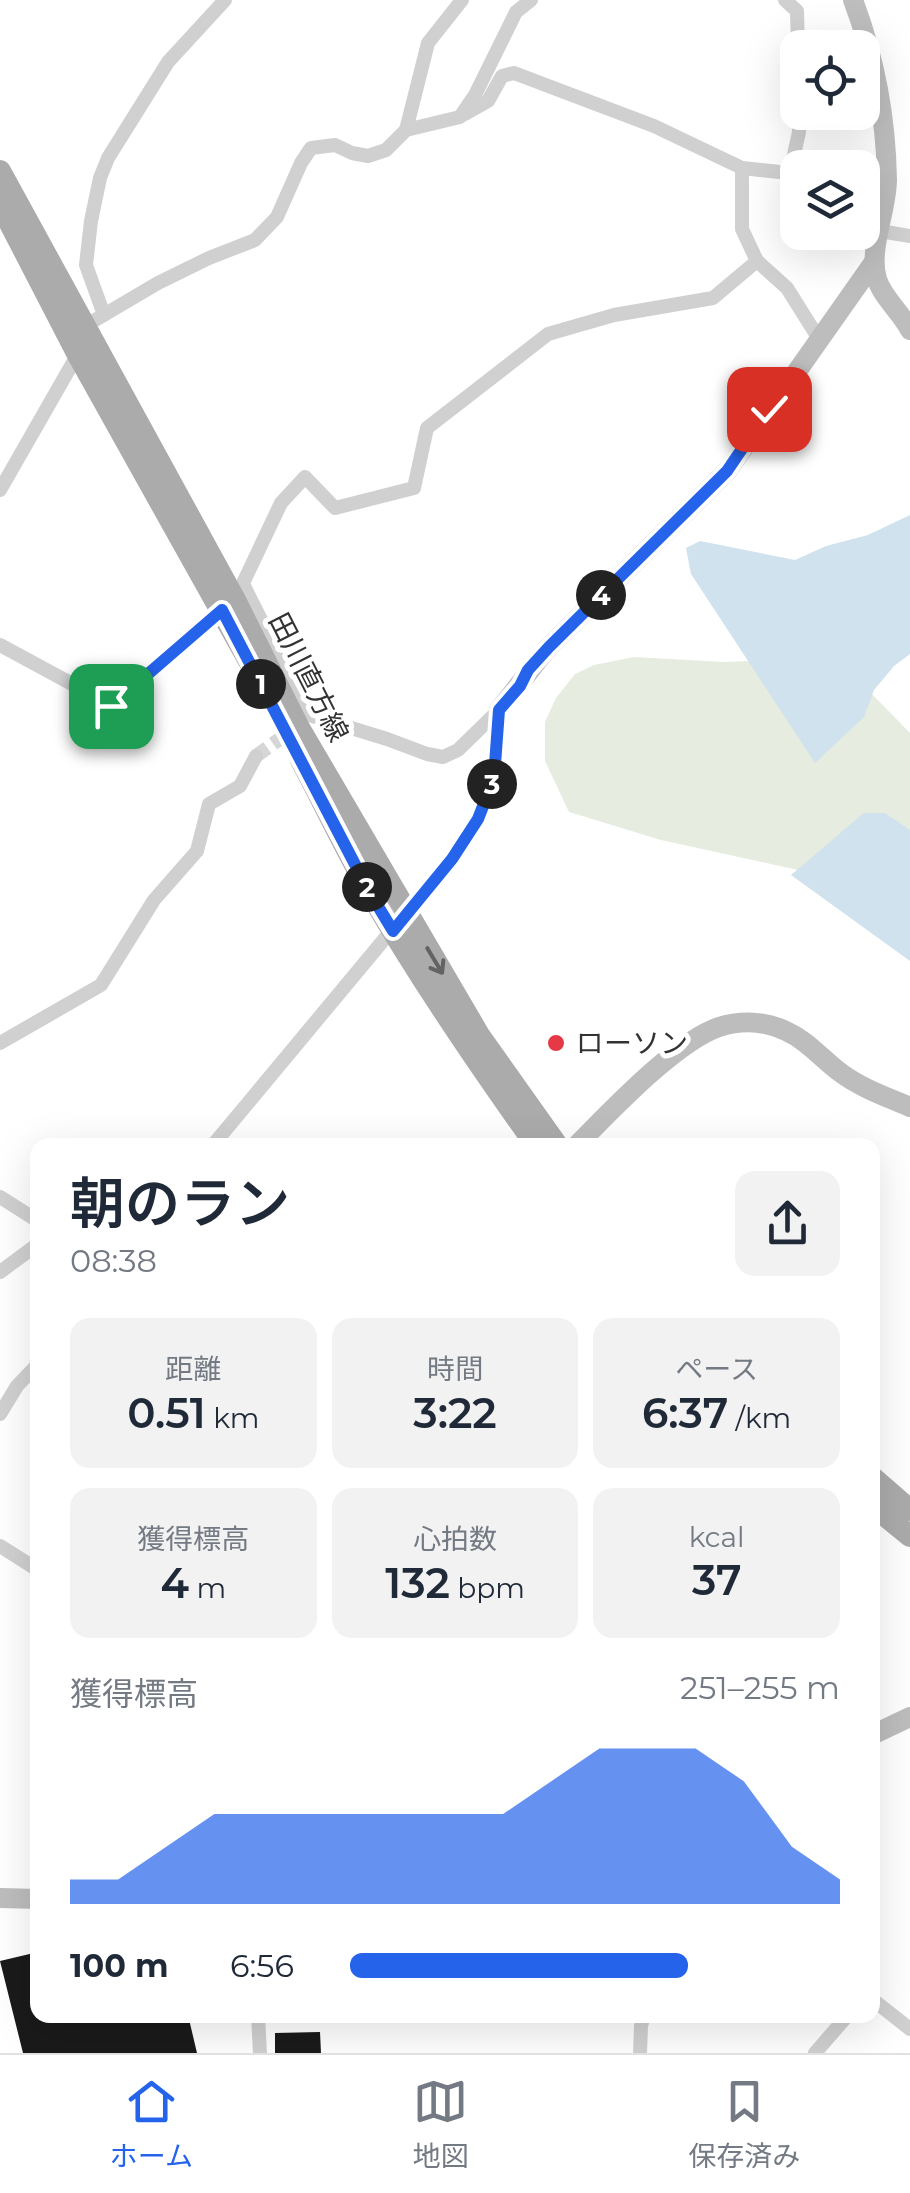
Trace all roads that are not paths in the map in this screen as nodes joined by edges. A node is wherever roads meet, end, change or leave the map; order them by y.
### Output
1 (225, 0) edge
2 (462, 0) edge
3 (531, 0) edge
4 (785, 0) edge
5 (852, 0) edge
6 (798, 30) edge
7 (460, 117) junction
8 (406, 130) junction
9 (742, 168) junction
10 (0, 171) edge
11 (780, 172) edge
12 (880, 182) edge
13 (887, 183) junction
14 (0, 204) edge
15 (880, 230) joint
16 (910, 236) edge
17 (876, 250) edge
18 (757, 261) junction
19 (874, 262) junction
20 (95, 320) junction
21 (910, 330) edge
22 (819, 339) junction
23 (78, 355) junction
24 (0, 490) edge
25 (234, 599) junction
26 (0, 646) edge
27 (499, 710) junction
28 (303, 721) junction
29 (256, 756) tunnel mouth
30 (400, 922) junction
31 (0, 1043) edge
32 (910, 1107) edge
33 (219, 1138) edge
34 (531, 1138) edge
35 (552, 1138) edge
36 (584, 1138) edge
37 (0, 1196) edge
38 (30, 1216) edge
39 (30, 1250) edge
40 (0, 1272) edge
41 (30, 1372) edge
42 (0, 1414) edge
43 (880, 1483) edge
44 (910, 1510) edge
45 (880, 1512) edge
46 (910, 1536) edge
47 (0, 1546) edge
48 (30, 1565) edge
49 (910, 1717) edge
50 (880, 1731) edge
51 (0, 1898) edge
52 (30, 1899) edge
53 (880, 2005) edge
54 (258, 2023) edge
55 (644, 2023) edge
56 (841, 2023) edge
57 (910, 2029) edge
58 (260, 2053) edge
59 (640, 2053) edge
60 (815, 2053) edge

1 - 20 street
2 - 8 street
3 - 7 street
4 - 6 street
5 - 13 street
7 - 8 street
7 - 9 street
8 - 20 street
9 - 11 street
9 - 18 street
10 - 20 main road, 田川直方線
12 - 13 street
13 - 15 street
14 - 23 main road, 田川直方線
15 - 16 street
17 - 19 street
18 - 22 street
18 - 25 street
19 - 21 street
19 - 22 street
20 - 23 street
20 - 25 main road, 田川直方線
22 - 27 street
23 - 24 street
23 - 25 main road, 田川直方線
25 - 26 street
25 - 28 main road, 田川直方線
25 - 30 main road, 田川直方線
27 - 28 street
27 - 30 street
28 - 30 main road, 田川直方線
29 - 31 street
30 - 33 street
30 - 34 main road, 田川直方線
30 -> 35 main road, 田川直方線
32 - 36 street
37 - 38 street
39 - 40 street
41 - 42 street
43 - 44 main road
45 - 46 main road
47 - 48 street
49 - 50 street
51 - 52 street
53 - 57 street
54 - 58 street
55 - 59 street
56 - 60 street

